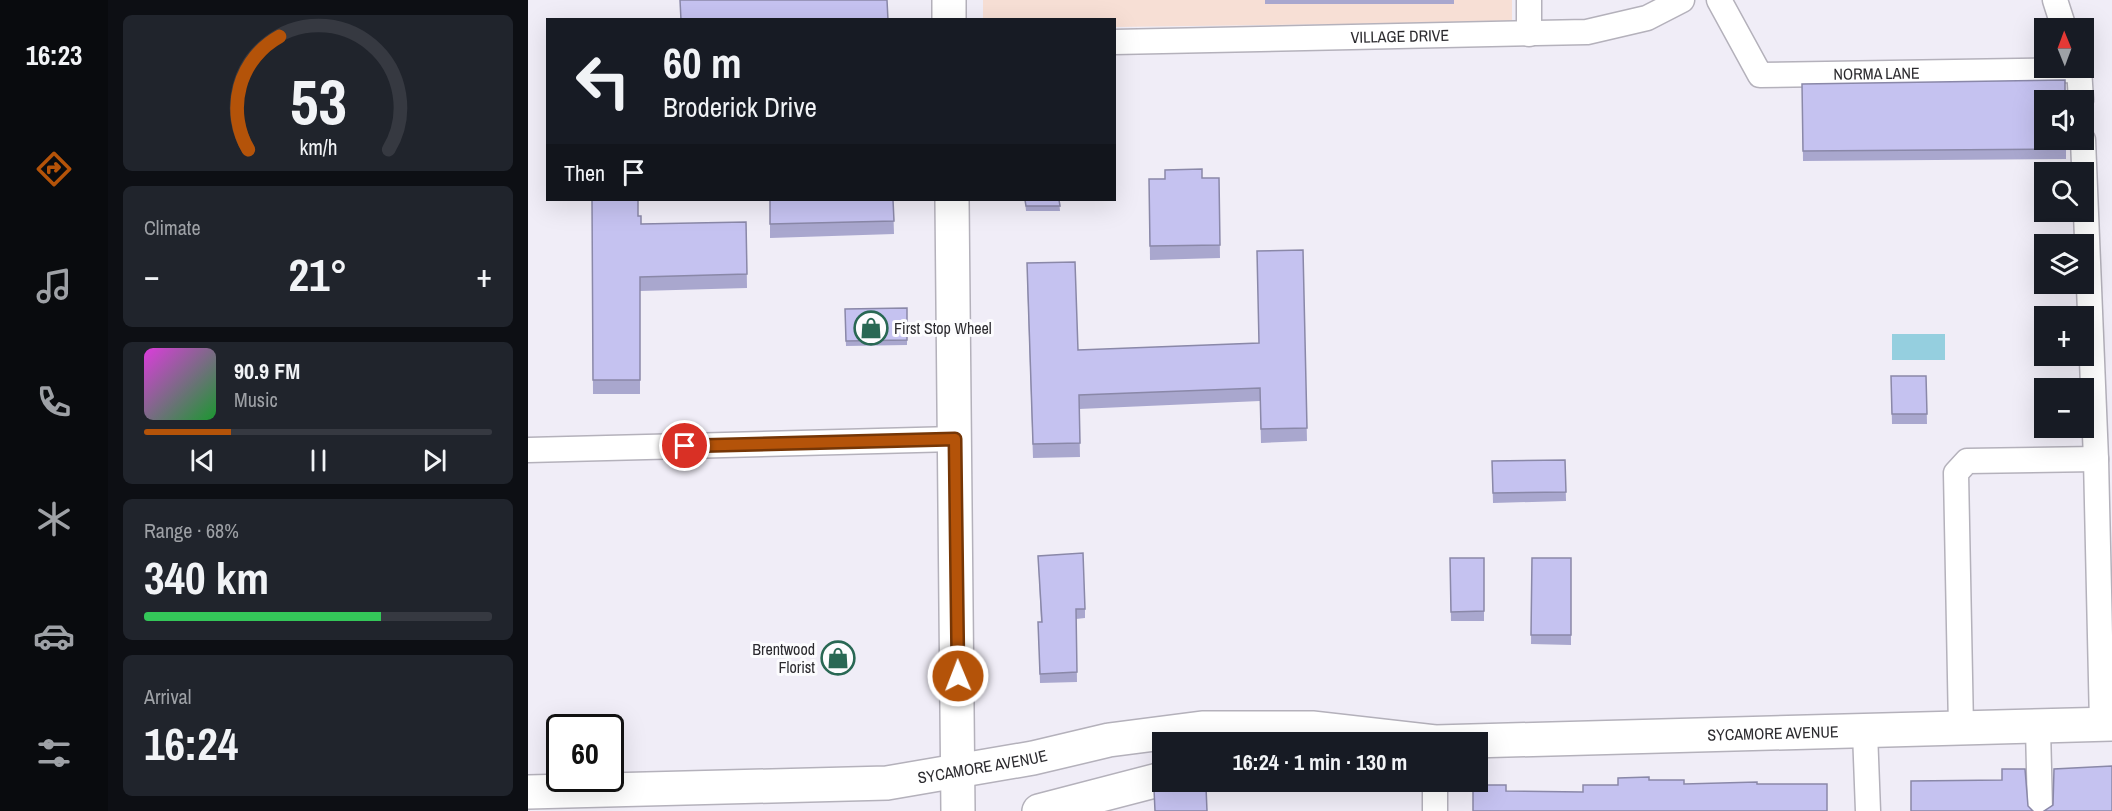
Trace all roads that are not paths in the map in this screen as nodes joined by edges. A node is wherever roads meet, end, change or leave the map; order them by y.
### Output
1 (949, 0) edge
2 (1529, 0) edge
3 (1682, 0) edge
4 (1719, 0) edge
5 (2055, 0) edge
6 (949, 18) edge
7 (2061, 18) edge
8 (1529, 34) junction
9 (1116, 42) edge
10 (2034, 70) edge
11 (2083, 150) edge
12 (952, 201) edge
13 (955, 439) junction
14 (528, 450) edge
15 (2096, 459) junction
16 (2107, 724) edge
17 (1961, 728) junction
18 (2038, 728) junction
19 (1171, 732) edge
20 (1347, 732) edge
21 (1865, 732) junction
22 (1152, 734) edge
23 (1488, 741) edge
24 (959, 771) junction
25 (1152, 782) edge
26 (528, 792) edge
27 (1435, 792) edge
28 (958, 811) edge
29 (1040, 811) edge
30 (1435, 811) edge
31 (1868, 811) edge
32 (2040, 811) edge

1 - 6 street
2 - 8 street
3 - 8 street, VILLAGE DRIVE
4 - 10 street, NORMA LANE
5 - 7 street
8 - 9 street, VILLAGE DRIVE
11 - 15 street
12 - 13 street
13 - 14 street
13 - 24 street
15 - 16 street
15 - 17 street
16 - 18 street, SYCAMORE AVENUE
17 - 18 street, SYCAMORE AVENUE
17 - 21 street, SYCAMORE AVENUE
18 - 32 street
19 - 20 street, SYCAMORE AVENUE
21 - 23 street, SYCAMORE AVENUE
21 - 31 street
22 - 24 street, SYCAMORE AVENUE
24 - 26 street, SYCAMORE AVENUE
24 - 28 street
25 - 29 street
27 - 30 street

